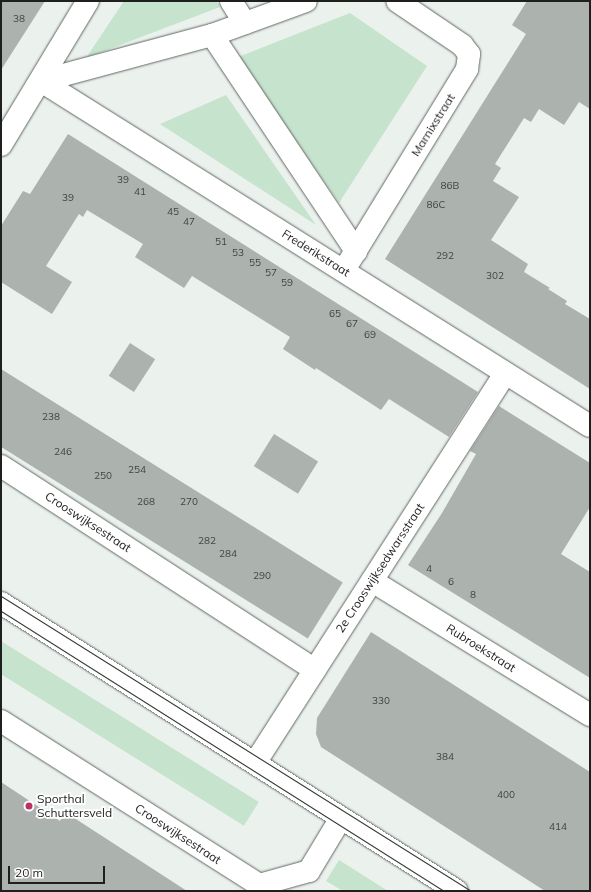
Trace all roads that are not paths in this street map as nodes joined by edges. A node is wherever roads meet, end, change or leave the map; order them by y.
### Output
1 (88, 1) edge
2 (231, 1) edge
3 (306, 1) edge
4 (397, 1) edge
5 (245, 23) junction
6 (212, 35) junction
7 (41, 80) junction
8 (1, 145) edge
9 (356, 251) junction
10 (344, 270) junction
11 (505, 374) junction
12 (590, 426) edge
13 (1, 466) edge
14 (372, 581) junction
15 (1, 603) edge
16 (315, 670) junction
17 (590, 715) edge
18 (1, 721) edge
19 (255, 763) junction
20 (341, 818) junction
21 (457, 891) edge

1 - 7 street
2 - 5 street
3 - 5 street
4 - 9 street, Marnixstraat
5 - 6 street
6 - 7 street
6 - 9 street
7 - 8 street
7 - 10 street, Frederikstraat
9 - 10 street, Marnixstraat
10 - 11 street, Frederikstraat
11 - 12 street, Frederikstraat
11 - 14 street, 2e Crooswijksedwarsstraat
13 - 16 street, Crooswijksestraat
14 - 16 street, 2e Crooswijksedwarsstraat
14 - 17 street, Rubroekstraat
15 - 19 street
16 - 19 street, 2e Crooswijksedwarsstraat
18 - 20 street, Crooswijksestraat
19 - 20 street
20 - 21 street

